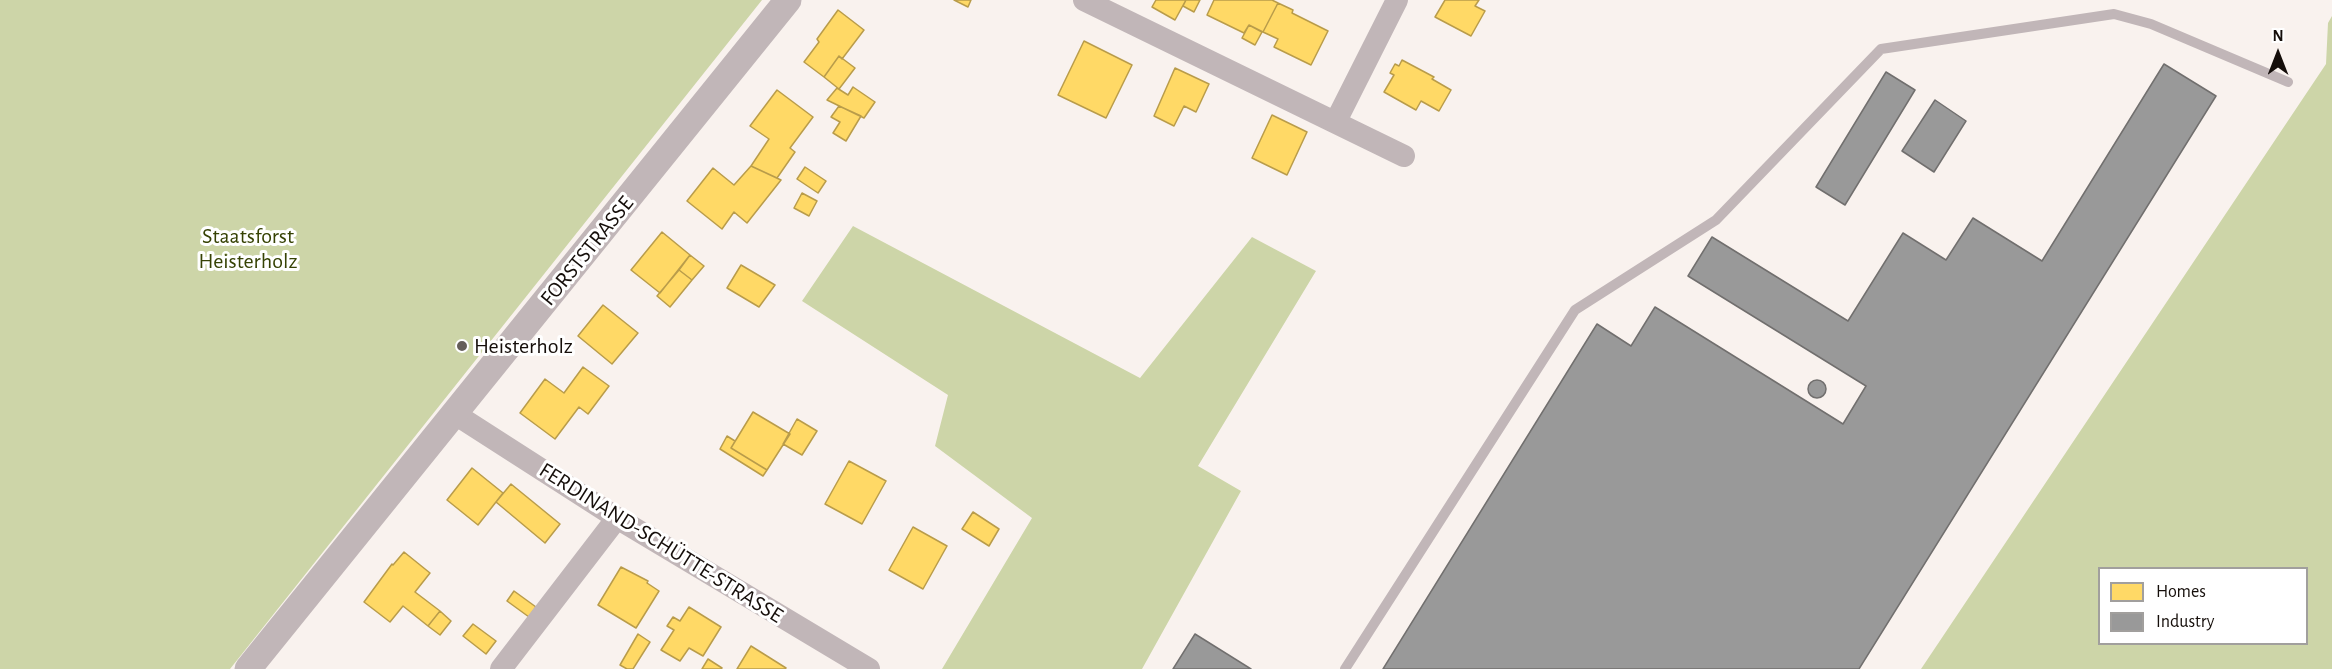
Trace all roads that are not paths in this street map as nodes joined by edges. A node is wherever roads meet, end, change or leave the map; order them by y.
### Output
1 (788, 0) edge
2 (1084, 0) edge
3 (1397, 0) edge
4 (2288, 82) dead end
5 (1336, 121) junction
6 (1404, 156) dead end
7 (455, 414) junction
8 (617, 518) junction
9 (248, 669) edge
10 (501, 669) edge
11 (868, 669) edge
12 (1345, 669) edge

1 - 7 street, FORSTSTRASSE
2 - 5 street
3 - 5 street
4 - 12 lane
5 - 6 street
7 - 8 street, FERDINAND-SCHÜTTE-STRASSE
7 - 9 street, FORSTSTRASSE
8 - 10 street
8 - 11 street, FERDINAND-SCHÜTTE-STRASSE

